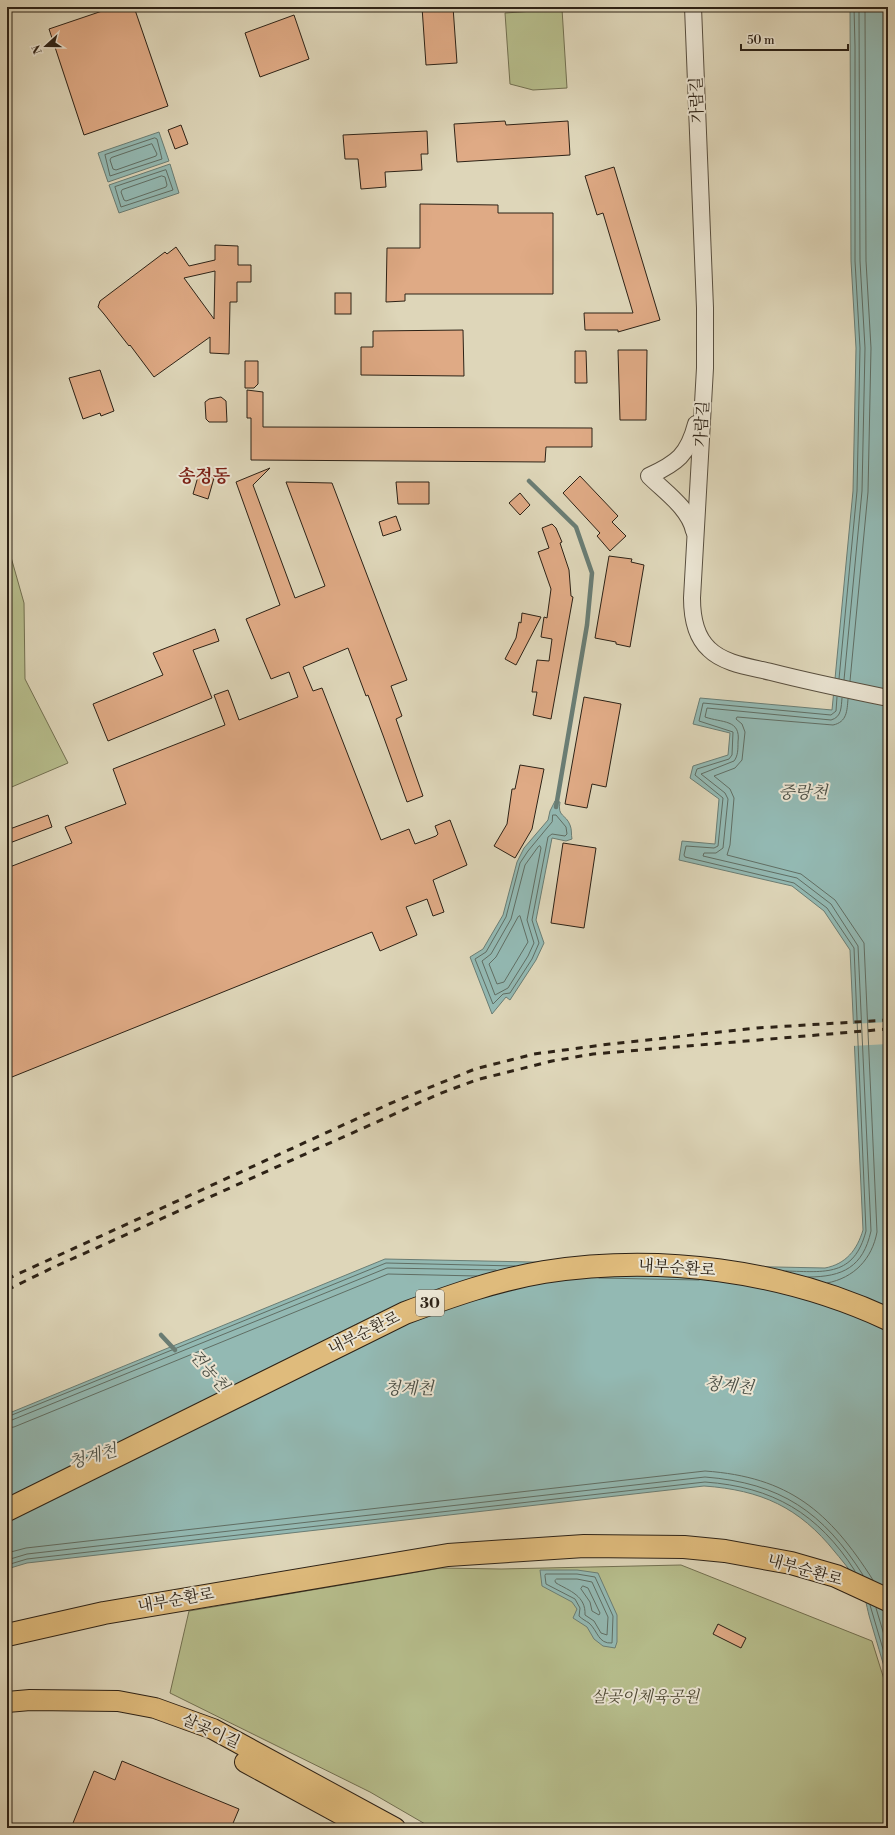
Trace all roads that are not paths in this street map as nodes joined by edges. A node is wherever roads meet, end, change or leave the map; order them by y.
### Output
1 (693, 7) edge
2 (703, 412) junction
3 (695, 539) junction
4 (888, 698) edge
5 (888, 1319) edge
6 (7, 1510) edge
7 (888, 1600) edge
8 (7, 1635) edge
9 (7, 1702) edge
10 (7, 1716) edge
11 (366, 1828) edge
12 (395, 1828) edge

1 - 2 street, 가람길
2 - 3 street, 가람길
2 - 3 street
3 - 4 street, 가람길
5 - 6 highway, 내부순환로 / 30
7 - 8 highway, 내부순환로
9 - 12 main road, 살곶이길
10 - 11 main road, 살곶이길

